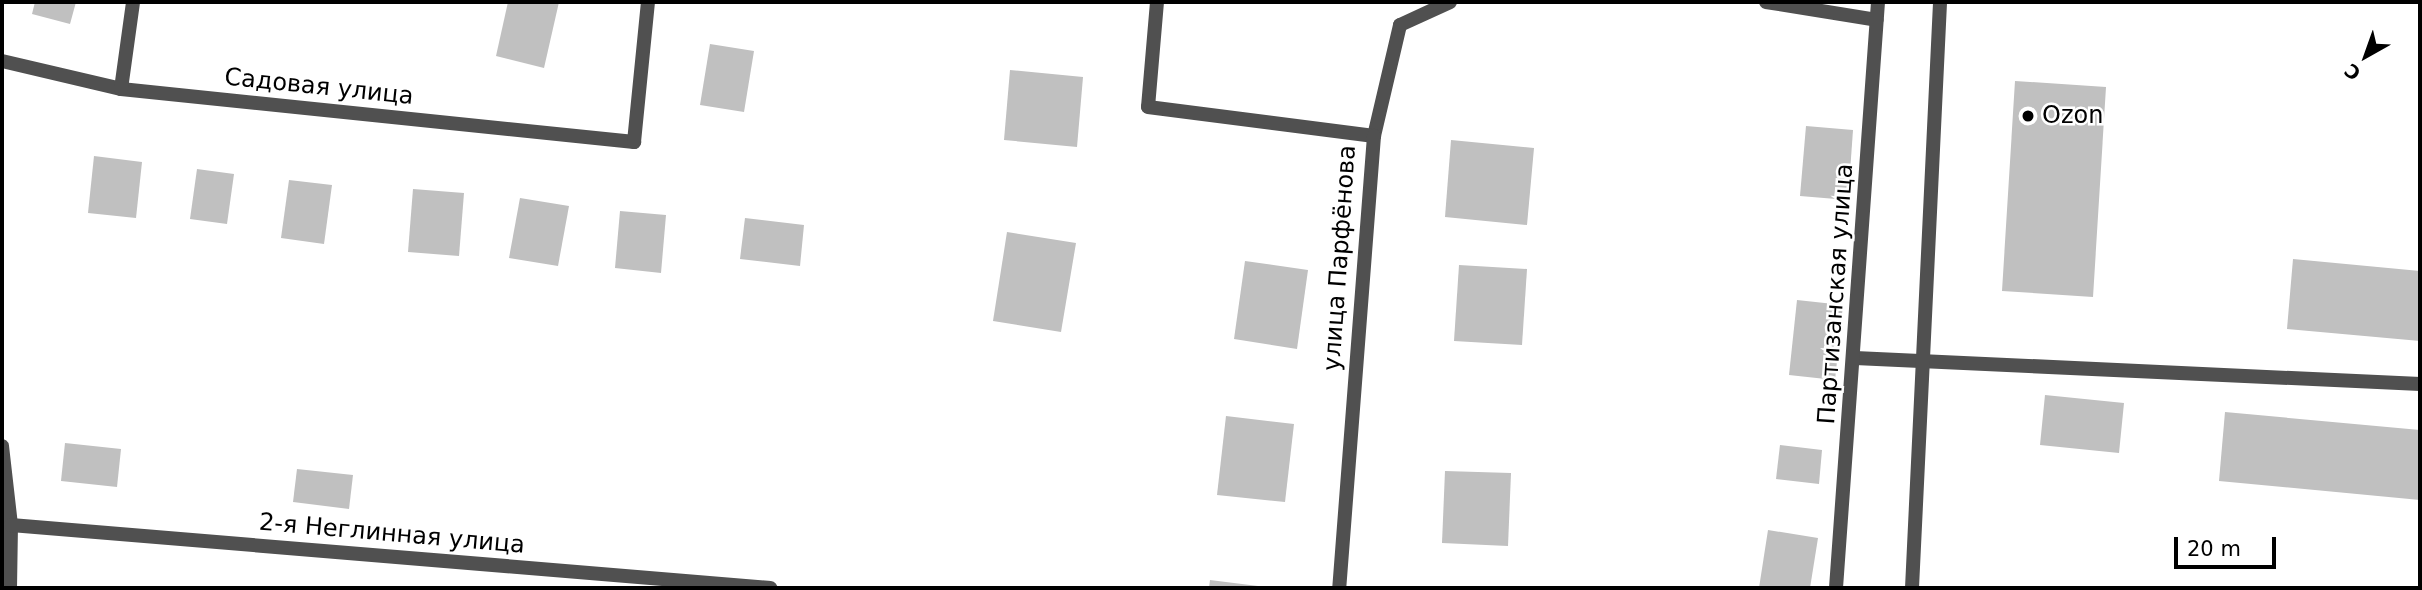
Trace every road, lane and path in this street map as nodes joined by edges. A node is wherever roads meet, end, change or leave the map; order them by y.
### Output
1 (133, 2) edge
2 (649, 2) edge
3 (1157, 2) edge
4 (1450, 2) edge
5 (1766, 2) edge
6 (1878, 2) edge
7 (1940, 2) edge
8 (1877, 20) junction
9 (2, 61) edge
10 (121, 89) junction
11 (1374, 136) junction
12 (1855, 358) junction
13 (1923, 360) junction
14 (2420, 384) edge
15 (2, 446) edge
16 (11, 525) junction
17 (10, 588) edge
18 (769, 588) edge
19 (1339, 588) edge
20 (1836, 588) edge
21 (1912, 588) edge

1 - 10 street
2 - 10 street, Садовая улица
3 - 11 street, улица Парфёнова
4 - 11 street
5 - 8 street
6 - 8 street, Партизанская улица
7 - 13 street
8 - 12 street, Партизанская улица
9 - 10 street, Садовая улица
11 - 19 street, улица Парфёнова
12 - 13 street
12 - 20 street, Партизанская улица
13 - 14 street
13 - 21 street
15 - 16 street
16 - 17 street
16 - 18 street, 2-я Неглинная улица

